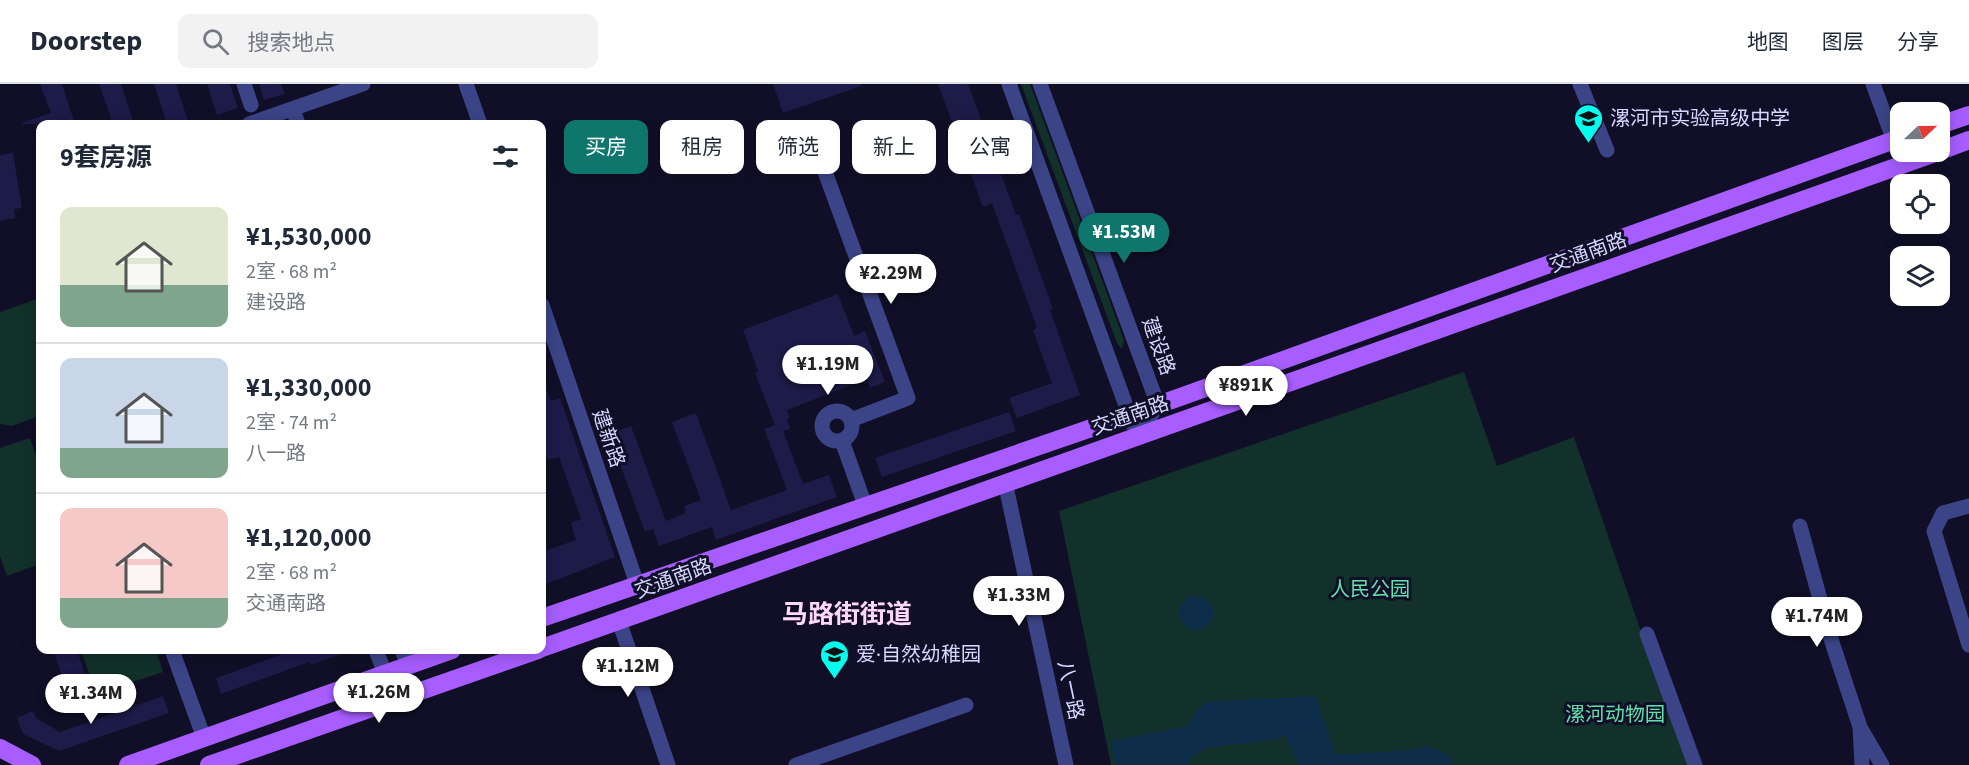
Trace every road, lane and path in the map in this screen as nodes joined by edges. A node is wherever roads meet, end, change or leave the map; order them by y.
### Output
1 (244, 84) edge
2 (363, 84) edge
3 (466, 84) edge
4 (1009, 84) edge
5 (1040, 84) edge
6 (1580, 84) edge
7 (1873, 84) edge
8 (250, 105) dead end
9 (293, 109) junction
10 (1969, 115) edge
11 (261, 120) edge
12 (297, 120) edge
13 (479, 120) edge
14 (1950, 122) edge
15 (1890, 124) edge
16 (1969, 140) edge
17 (1890, 143) edge
18 (1950, 147) edge
19 (1607, 150) dead end
20 (1908, 162) edge
21 (826, 174) edge
22 (546, 317) edge
23 (1158, 405) junction
24 (1129, 415) junction
25 (851, 420) junction
26 (1137, 436) junction
27 (842, 441) junction
28 (1005, 482) junction
29 (865, 505) junction
30 (1969, 506) edge
31 (1800, 526) dead end
32 (874, 530) junction
33 (637, 584) junction
34 (546, 617) edge
35 (619, 621) junction
36 (1647, 634) dead end
37 (1969, 645) edge
38 (546, 647) edge
39 (173, 654) edge
40 (378, 654) edge
41 (425, 654) edge
42 (526, 654) edge
43 (405, 657) edge
44 (385, 674) junction
45 (966, 705) dead end
46 (1860, 727) junction
47 (204, 738) junction
48 (0, 748) edge
49 (33, 765) edge
50 (128, 765) edge
51 (209, 765) edge
52 (668, 765) edge
53 (796, 765) edge
54 (1066, 765) edge
55 (1695, 765) edge
56 (1862, 765) edge
57 (1882, 765) edge

1 - 8 street
2 - 9 street
3 - 13 street
4 - 24 street
5 - 23 street, 建设路
6 - 19 street
7 - 15 street
9 - 11 street
9 - 12 street
10 - 14 main road
16 - 18 main road, 交通南路
17 - 23 main road, 交通南路
20 - 26 main road, 交通南路
21 - 25 street
22 - 33 street, 建新路
23 - 24 main road, 交通南路
23 - 26 street, 建设路
24 - 26 street
24 - 29 main road, 交通南路
25 - 27 street
25 - 27 street
26 - 28 main road, 交通南路
27 - 29 street
28 - 32 main road, 交通南路
28 - 54 street, 八一路
29 - 32 main road
29 - 33 main road, 交通南路
30 - 37 street
31 - 46 street
32 - 35 main road, 交通南路
33 - 34 main road, 交通南路
35 - 38 main road, 交通南路
35 - 52 street
36 - 55 street
39 - 47 street
40 - 44 street
41 - 43 main road
42 - 51 main road, 交通南路
43 - 44 main road
44 - 47 main road
45 - 53 street
46 - 56 street
46 - 57 street
47 - 50 main road
48 - 49 main road

